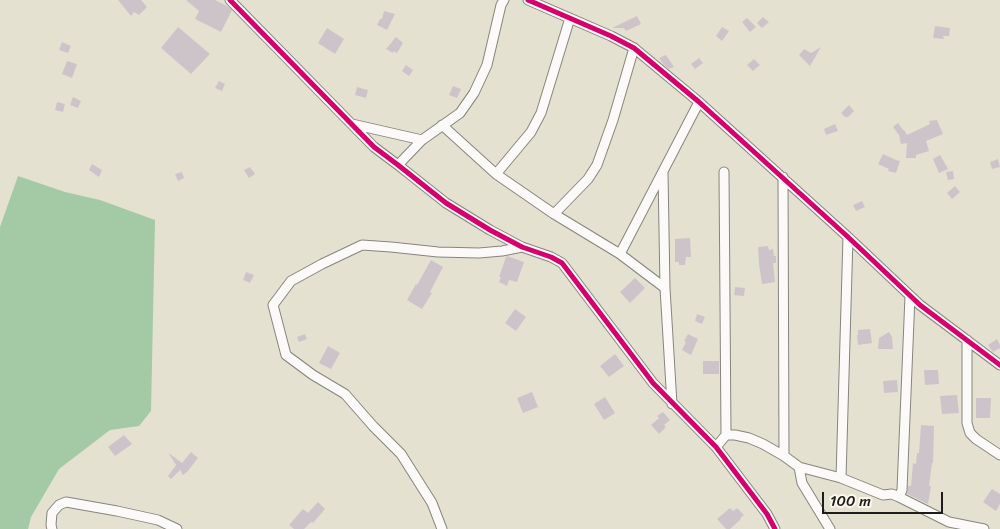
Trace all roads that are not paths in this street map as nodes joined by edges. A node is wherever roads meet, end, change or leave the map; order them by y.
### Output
1 (230, 0) edge
2 (504, 0) edge
3 (528, 0) edge
4 (570, 18) junction
5 (634, 48) junction
6 (699, 102) junction
7 (352, 124) junction
8 (442, 125) junction
9 (422, 140) junction
10 (398, 165) junction
11 (663, 172) junction
12 (724, 172) dead end
13 (496, 174) junction
14 (783, 177) junction
15 (554, 214) junction
16 (848, 237) junction
17 (522, 248) junction
18 (620, 254) junction
19 (664, 288) junction
20 (910, 296) junction
21 (967, 340) junction
22 (1000, 364) edge
23 (672, 404) junction
24 (726, 435) junction
25 (716, 447) junction
26 (1000, 455) edge
27 (784, 456) junction
28 (800, 468) junction
29 (842, 478) junction
30 (899, 497) junction
31 (52, 529) edge
32 (177, 529) edge
33 (442, 529) edge
34 (775, 529) edge
35 (830, 529) edge
36 (984, 529) edge

1 - 7 street
2 - 8 street
3 - 4 street
4 - 5 street
4 - 13 street
5 - 6 street
5 - 15 street
6 - 11 street
6 - 14 street
7 - 9 street
7 - 10 street
8 - 9 street
8 - 13 street
9 - 10 street
10 - 17 street
11 - 18 street
11 - 19 street
12 - 24 street
13 - 15 street
14 - 16 street
14 - 27 street
15 - 18 street
16 - 20 street
16 - 29 street
17 - 23 street
17 - 33 street
18 - 19 street
19 - 23 street
20 - 21 street
20 - 30 street
21 - 22 street
21 - 26 street
23 - 25 street
24 - 25 street
24 - 27 street
25 - 34 street
27 - 28 street
28 - 29 street
28 - 35 street
29 - 30 street
30 - 36 street
31 - 32 street

